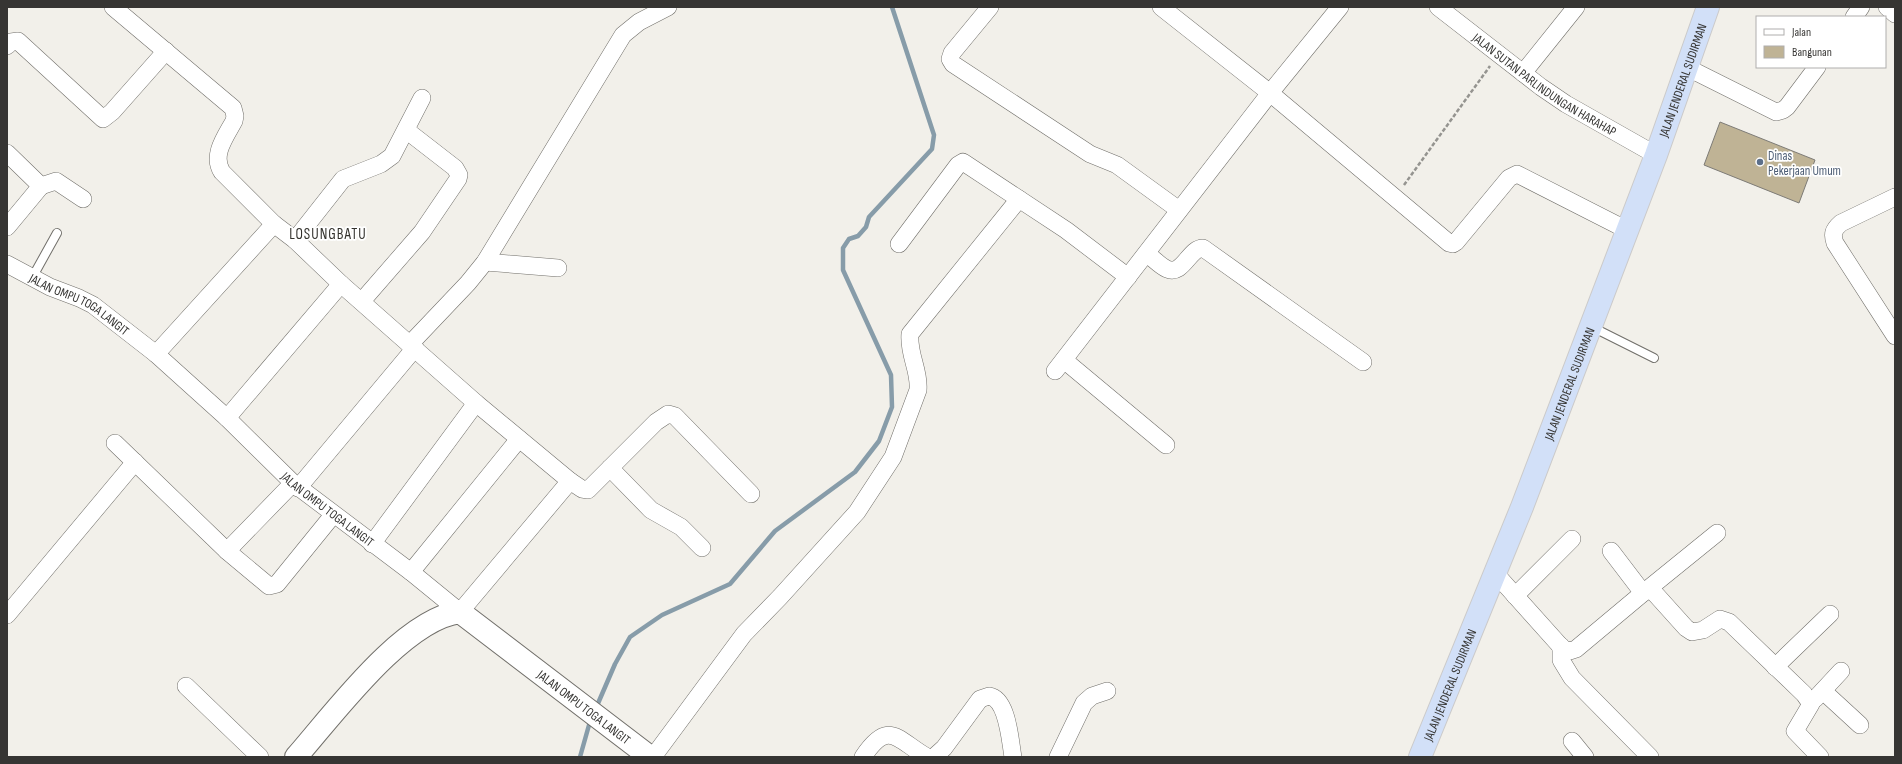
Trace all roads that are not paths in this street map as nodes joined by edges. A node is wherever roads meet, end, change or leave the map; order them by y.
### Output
1 (113, 7) edge
2 (668, 7) edge
3 (990, 7) edge
4 (1161, 7) edge
5 (1340, 7) edge
6 (1438, 7) edge
7 (1576, 7) edge
8 (1708, 7) edge
9 (1861, 7) edge
10 (1887, 7) edge
11 (1895, 14) edge
12 (1855, 16) edge
13 (7, 46) edge
14 (166, 51) junction
15 (1686, 67) junction
16 (1816, 68) edge
17 (1523, 73) junction
18 (1270, 93) junction
19 (422, 98) dead end
20 (406, 130) junction
21 (7, 153) edge
22 (1656, 155) junction
23 (41, 186) junction
24 (1895, 197) edge
25 (83, 199) dead end
26 (1019, 199) junction
27 (1179, 210) junction
28 (274, 224) junction
29 (7, 227) edge
30 (1627, 230) junction
31 (57, 233) dead end
32 (295, 240) junction
33 (899, 244) dead end
34 (1147, 254) junction
35 (485, 262) junction
36 (7, 264) edge
37 (558, 268) dead end
38 (1128, 277) junction
39 (32, 278) junction
40 (341, 284) junction
41 (362, 301) junction
42 (1590, 326) junction
43 (1895, 336) edge
44 (413, 346) junction
45 (156, 354) junction
46 (1654, 358) dead end
47 (1363, 362) dead end
48 (476, 403) junction
49 (227, 418) junction
50 (519, 438) junction
51 (115, 443) dead end
52 (1166, 445) dead end
53 (135, 462) junction
54 (610, 468) junction
55 (570, 481) junction
56 (295, 486) junction
57 (751, 494) dead end
58 (333, 515) junction
59 (1717, 533) dead end
60 (1572, 539) dead end
61 (372, 544) junction
62 (702, 548) dead end
63 (227, 551) junction
64 (1611, 551) dead end
65 (411, 572) junction
66 (1495, 573) junction
67 (1646, 590) junction
68 (1515, 596) junction
69 (460, 612) junction
70 (1830, 614) dead end
71 (7, 615) edge
72 (1561, 646) junction
73 (1775, 666) junction
74 (1841, 671) dead end
75 (186, 686) dead end
76 (1107, 690) dead end
77 (1823, 691) junction
78 (1811, 704) junction
79 (1860, 725) dead end
80 (1572, 742) dead end
81 (260, 757) edge
82 (296, 757) edge
83 (650, 757) edge
84 (653, 757) edge
85 (863, 757) edge
86 (927, 757) edge
87 (934, 757) edge
88 (1013, 757) edge
89 (1058, 757) edge
90 (1420, 757) edge
91 (1585, 757) edge
92 (1650, 757) edge
93 (1820, 757) edge

1 - 14 street
2 - 35 street
3 - 27 street
4 - 18 street
5 - 18 street
6 - 17 street, JALAN SUTAN PARLINDUNGAN HARAHAP
7 - 17 street
8 - 15 highway, JALAN JENDERAL SUDIRMAN
9 - 12 street
10 - 11 street
13 - 14 street
14 - 28 street
15 - 16 street
15 - 22 highway, JALAN JENDERAL SUDIRMAN
17 - 22 street, JALAN SUTAN PARLINDUNGAN HARAHAP
18 - 27 street
18 - 30 street
19 - 20 street
20 - 32 street
20 - 41 street
21 - 23 street
22 - 30 highway, JALAN JENDERAL SUDIRMAN
23 - 25 street
23 - 29 street
24 - 43 street
26 - 33 street
26 - 38 street
26 - 84 street
27 - 34 street
28 - 32 street
28 - 45 street
30 - 42 highway, JALAN JENDERAL SUDIRMAN
31 - 39 lane
32 - 40 street
34 - 38 street
34 - 47 street
35 - 37 street
35 - 44 street
36 - 39 street, JALAN OMPU TOGA LANGIT
38 - 52 street
39 - 45 street, JALAN OMPU TOGA LANGIT
40 - 41 street
40 - 49 street
41 - 44 street
42 - 46 lane
42 - 66 highway, JALAN JENDERAL SUDIRMAN
44 - 48 street
44 - 56 street
45 - 49 street, JALAN OMPU TOGA LANGIT
48 - 50 street
48 - 61 street
49 - 56 street, JALAN OMPU TOGA LANGIT
50 - 55 street
50 - 65 street
51 - 53 street
53 - 63 street
53 - 71 street
54 - 55 street
54 - 57 street
54 - 62 street
55 - 69 street
56 - 58 street, JALAN OMPU TOGA LANGIT
56 - 63 street
58 - 61 street, JALAN OMPU TOGA LANGIT
58 - 63 street
59 - 67 street
60 - 68 street
61 - 65 street, JALAN OMPU TOGA LANGIT
64 - 67 street
65 - 69 street, JALAN OMPU TOGA LANGIT
66 - 68 street
66 - 90 highway, JALAN JENDERAL SUDIRMAN
67 - 72 street
67 - 73 street
68 - 72 street
69 - 82 main road
69 - 83 main road, JALAN OMPU TOGA LANGIT
70 - 73 street
72 - 92 street
73 - 78 street
74 - 77 street
75 - 81 street
76 - 89 street
77 - 78 street
77 - 79 street
78 - 93 street
80 - 91 street
85 - 86 street
87 - 88 street

